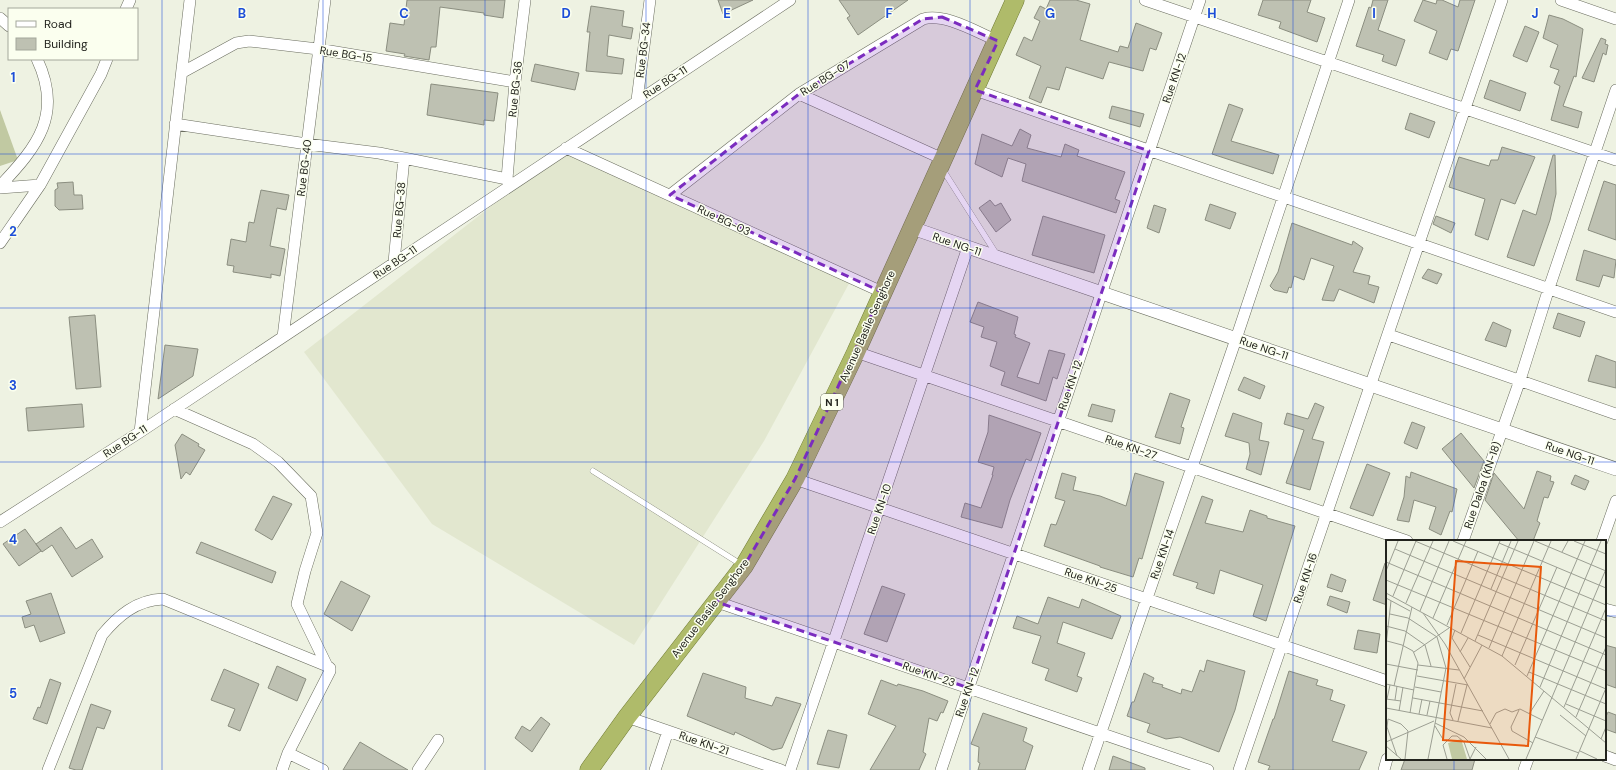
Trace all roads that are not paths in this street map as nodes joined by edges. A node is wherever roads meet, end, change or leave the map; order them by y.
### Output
1 (190, 0) edge
2 (325, 0) edge
3 (525, 0) edge
4 (650, 0) edge
5 (790, 0) edge
6 (1015, 0) edge
7 (1145, 0) edge
8 (1200, 0) edge
9 (1349, 0) edge
10 (1502, 0) edge
11 (1561, 0) edge
12 (1194, 17) junction
13 (0, 18) edge
14 (1616, 19) edge
15 (8, 25) edge
16 (998, 41) junction
17 (318, 49) junction
18 (37, 60) edge
19 (107, 60) edge
20 (1327, 62) junction
21 (183, 72) junction
22 (515, 82) junction
23 (975, 90) junction
24 (1616, 90) edge
25 (799, 94) junction
26 (637, 100) junction
27 (1465, 109) junction
28 (175, 124) junction
29 (307, 144) junction
30 (566, 148) junction
31 (1149, 151) junction
32 (1594, 153) junction
33 (404, 158) junction
34 (1616, 160) edge
35 (942, 163) junction
36 (508, 183) junction
37 (40, 185) junction
38 (0, 187) edge
39 (670, 195) junction
40 (1282, 197) junction
41 (912, 228) junction
42 (0, 243) edge
43 (1420, 244) junction
44 (968, 247) junction
45 (999, 258) junction
46 (394, 262) junction
47 (1549, 288) junction
48 (882, 292) junction
49 (1102, 292) junction
50 (1616, 312) edge
51 (1389, 335) junction
52 (283, 337) junction
53 (1236, 339) junction
54 (856, 352) junction
55 (924, 376) junction
56 (1520, 380) junction
57 (1372, 386) junction
58 (174, 409) junction
59 (1616, 414) edge
60 (1058, 422) junction
61 (1501, 430) junction
62 (140, 432) junction
63 (1192, 467) junction
64 (1616, 469) edge
65 (593, 471) dead end
66 (795, 479) junction
67 (1616, 501) edge
68 (879, 508) junction
69 (1327, 514) junction
70 (0, 522) edge
71 (1404, 540) edge
72 (1463, 540) edge
73 (1602, 540) edge
74 (1014, 554) junction
75 (744, 566) junction
76 (1146, 599) junction
77 (718, 602) junction
78 (1606, 609) edge
79 (1616, 612) edge
80 (833, 642) junction
81 (1282, 646) junction
82 (327, 666) junction
83 (1386, 681) edge
84 (969, 688) junction
85 (628, 717) junction
86 (668, 731) junction
87 (1101, 733) junction
88 (438, 740) dead end
89 (288, 753) junction
90 (1606, 756) edge
91 (1387, 760) edge
92 (1528, 760) edge
93 (1616, 760) edge
94 (48, 770) edge
95 (282, 770) edge
96 (323, 770) edge
97 (418, 770) edge
98 (589, 770) edge
99 (654, 770) edge
100 (781, 770) edge
101 (790, 770) edge
102 (941, 770) edge
103 (1088, 770) edge
104 (1208, 770) edge
105 (1239, 770) edge
106 (1384, 770) edge
107 (1524, 770) edge

1 - 21 street
2 - 17 street, Rue BG-40
3 - 22 street, Rue BG-36
4 - 26 street, Rue BG-34
5 - 26 street, Rue BG-11
6 - 16 highway, Avenue Basile Senghore / N 1
7 - 12 street
8 - 12 street, Rue KN-12
9 - 20 street, Rue KN-14
10 - 27 street, Rue KN-16
11 - 14 street
12 - 20 street
12 - 31 street, Rue KN-12
13 - 15 street
16 - 23 highway, Avenue Basile Senghore / N 1
16 - 25 street, Rue BG-07
17 - 21 street, Rue BG-15
17 - 22 street, Rue BG-15
17 - 29 street, Rue BG-40
18 - 38 street
19 - 37 street
20 - 27 street
20 - 40 street, Rue KN-14
21 - 28 street
22 - 36 street, Rue BG-36
23 - 31 street
23 - 35 highway, Avenue Basile Senghore / N 1
24 - 32 street, Rue Daloa (KN-18)
25 - 35 street
25 - 39 street, Rue BG-07
26 - 30 street, Rue BG-11
27 - 32 street
27 - 43 street, Rue KN-16
28 - 29 street
28 - 62 street
29 - 33 street
29 - 52 street, Rue BG-40
30 - 36 street, Rue BG-11
30 - 39 street, Rue BG-03
31 - 40 street
31 - 49 street, Rue KN-12
32 - 34 street
32 - 47 street, Rue Daloa (KN-18)
33 - 36 street
33 - 46 street, Rue BG-38
35 - 41 highway, Avenue Basile Senghore / N 1
35 - 45 lane
36 - 46 street, Rue BG-11
37 - 38 street
37 - 42 street
39 - 48 street, Rue BG-03
40 - 43 street
40 - 53 street, Rue KN-14
41 - 44 street, Rue NG-11
41 - 48 highway, Avenue Basile Senghore / N 1
43 - 47 street
43 - 51 street, Rue KN-16
44 - 45 street, Rue NG-11
44 - 55 street, Rue KN-10
45 - 49 street, Rue NG-11
46 - 52 street, Rue BG-11
47 - 50 street
47 - 56 street, Rue Daloa (KN-18)
48 - 54 highway, Avenue Basile Senghore / N 1
49 - 53 street, Rue NG-11
49 - 60 street, Rue KN-12
51 - 56 street
51 - 57 street, Rue KN-16
52 - 58 street, Rue BG-11
53 - 57 street, Rue NG-11
53 - 63 street, Rue KN-14
54 - 55 street, Rue KN-27
54 - 66 highway, Avenue Basile Senghore / N 1
55 - 60 street, Rue KN-27
55 - 68 street, Rue KN-10
56 - 59 street
56 - 61 street, Rue Daloa (KN-18)
57 - 61 street, Rue NG-11
57 - 69 street, Rue KN-16
58 - 62 street, Rue BG-11
58 - 82 street
60 - 63 street, Rue KN-27
60 - 74 street, Rue KN-12
61 - 64 street, Rue NG-11
61 - 72 street, Rue Daloa (KN-18)
62 - 70 street, Rue BG-11
63 - 69 street, Rue KN-27
63 - 76 street, Rue KN-14
65 - 75 lane
66 - 68 street, Rue KN-25
66 - 75 highway, Avenue Basile Senghore / N 1
67 - 73 street
68 - 74 street, Rue KN-25
68 - 80 street, Rue KN-10
69 - 71 street, Rue KN-27
69 - 81 street, Rue KN-16
74 - 76 street, Rue KN-25
74 - 84 street, Rue KN-12
75 - 77 highway, Avenue Basile Senghore / N 1
76 - 81 street, Rue KN-25
76 - 87 street, Rue KN-14
77 - 80 street, Rue KN-23
77 - 85 highway, Avenue Basile Senghore / N 1
78 - 79 street
80 - 84 street, Rue KN-23
80 - 101 street, Rue KN-10
81 - 83 street, Rue KN-25
81 - 105 street, Rue KN-16
82 - 89 street
82 - 94 street
84 - 87 street, Rue KN-23
84 - 102 street, Rue KN-12
85 - 86 street, Rue KN-21
85 - 98 highway, Avenue Basile Senghore / N 1
86 - 99 street
86 - 100 street, Rue KN-21
87 - 103 street, Rue KN-14
87 - 104 street, Rue KN-23
88 - 97 street
89 - 95 street
89 - 96 street
90 - 93 street
91 - 106 street
92 - 107 street

